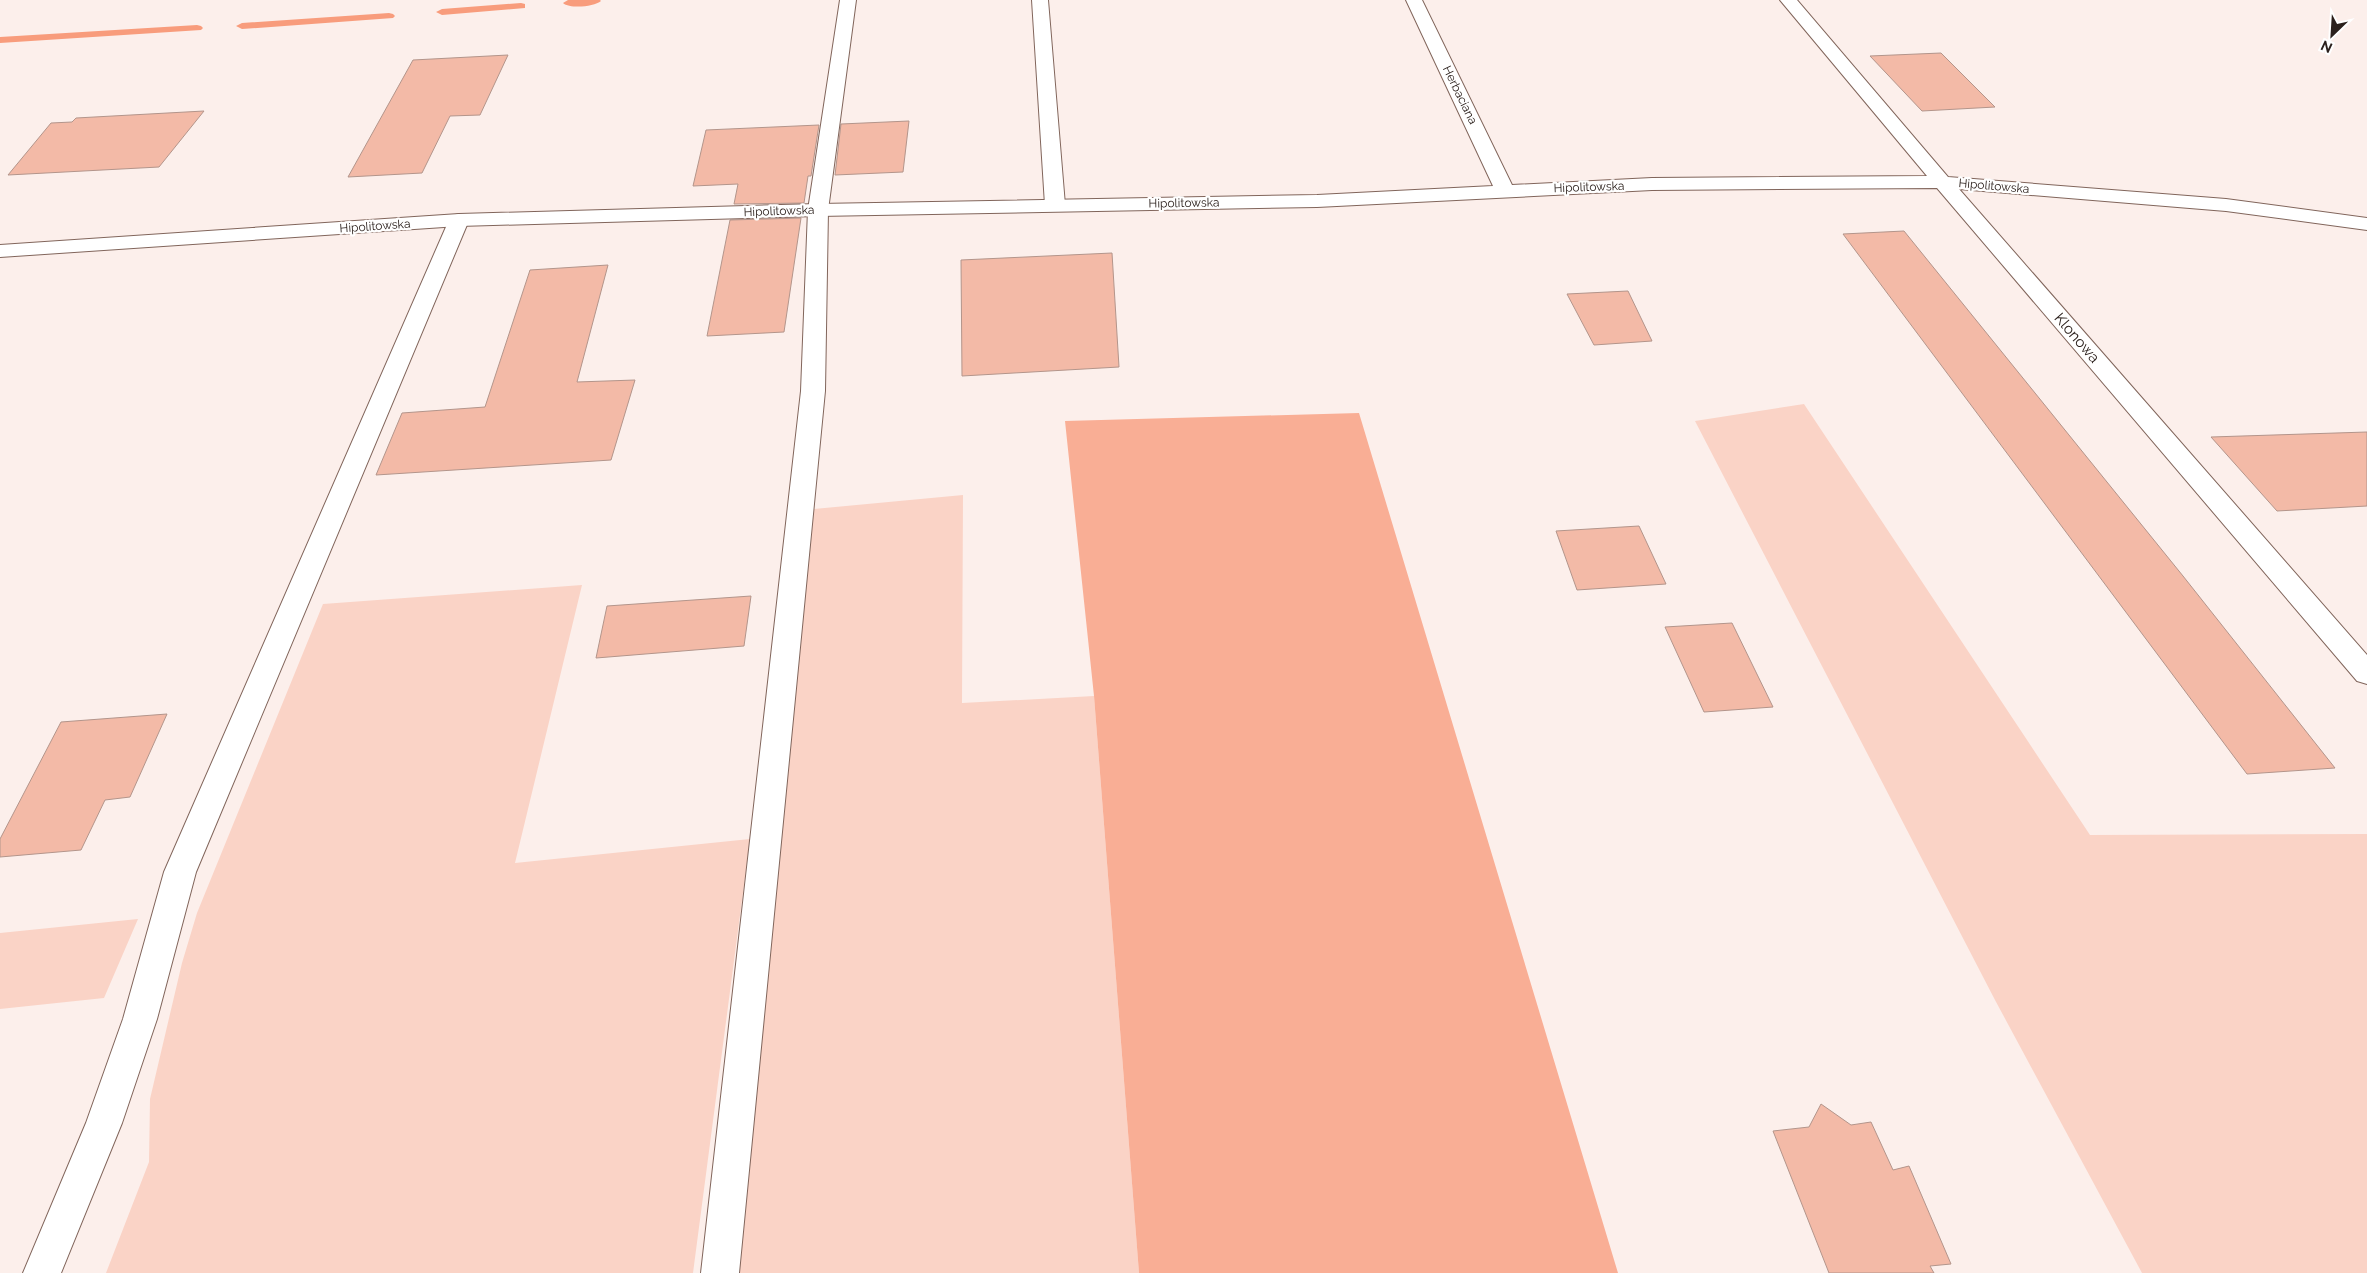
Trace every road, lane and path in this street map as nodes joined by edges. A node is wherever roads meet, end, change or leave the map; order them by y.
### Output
1 (848, 0) edge
2 (1040, 0) edge
3 (1414, 0) edge
4 (1788, 0) edge
5 (1942, 182) junction
6 (1505, 191) junction
7 (1055, 205) junction
8 (818, 210) junction
9 (459, 220) junction
10 (2367, 224) edge
11 (0, 251) edge
12 (2367, 674) edge
13 (42, 1273) edge
14 (720, 1273) edge

1 - 8 street
2 - 7 street
3 - 6 street, Herbaciana
4 - 5 street, Klonowa
5 - 6 street, Hipolitowska
5 - 10 street, Hipolitowska
5 - 12 street, Klonowa
6 - 7 street, Hipolitowska
7 - 8 street, Hipolitowska
8 - 9 street, Hipolitowska
8 - 14 street
9 - 11 street, Hipolitowska
9 - 13 street

